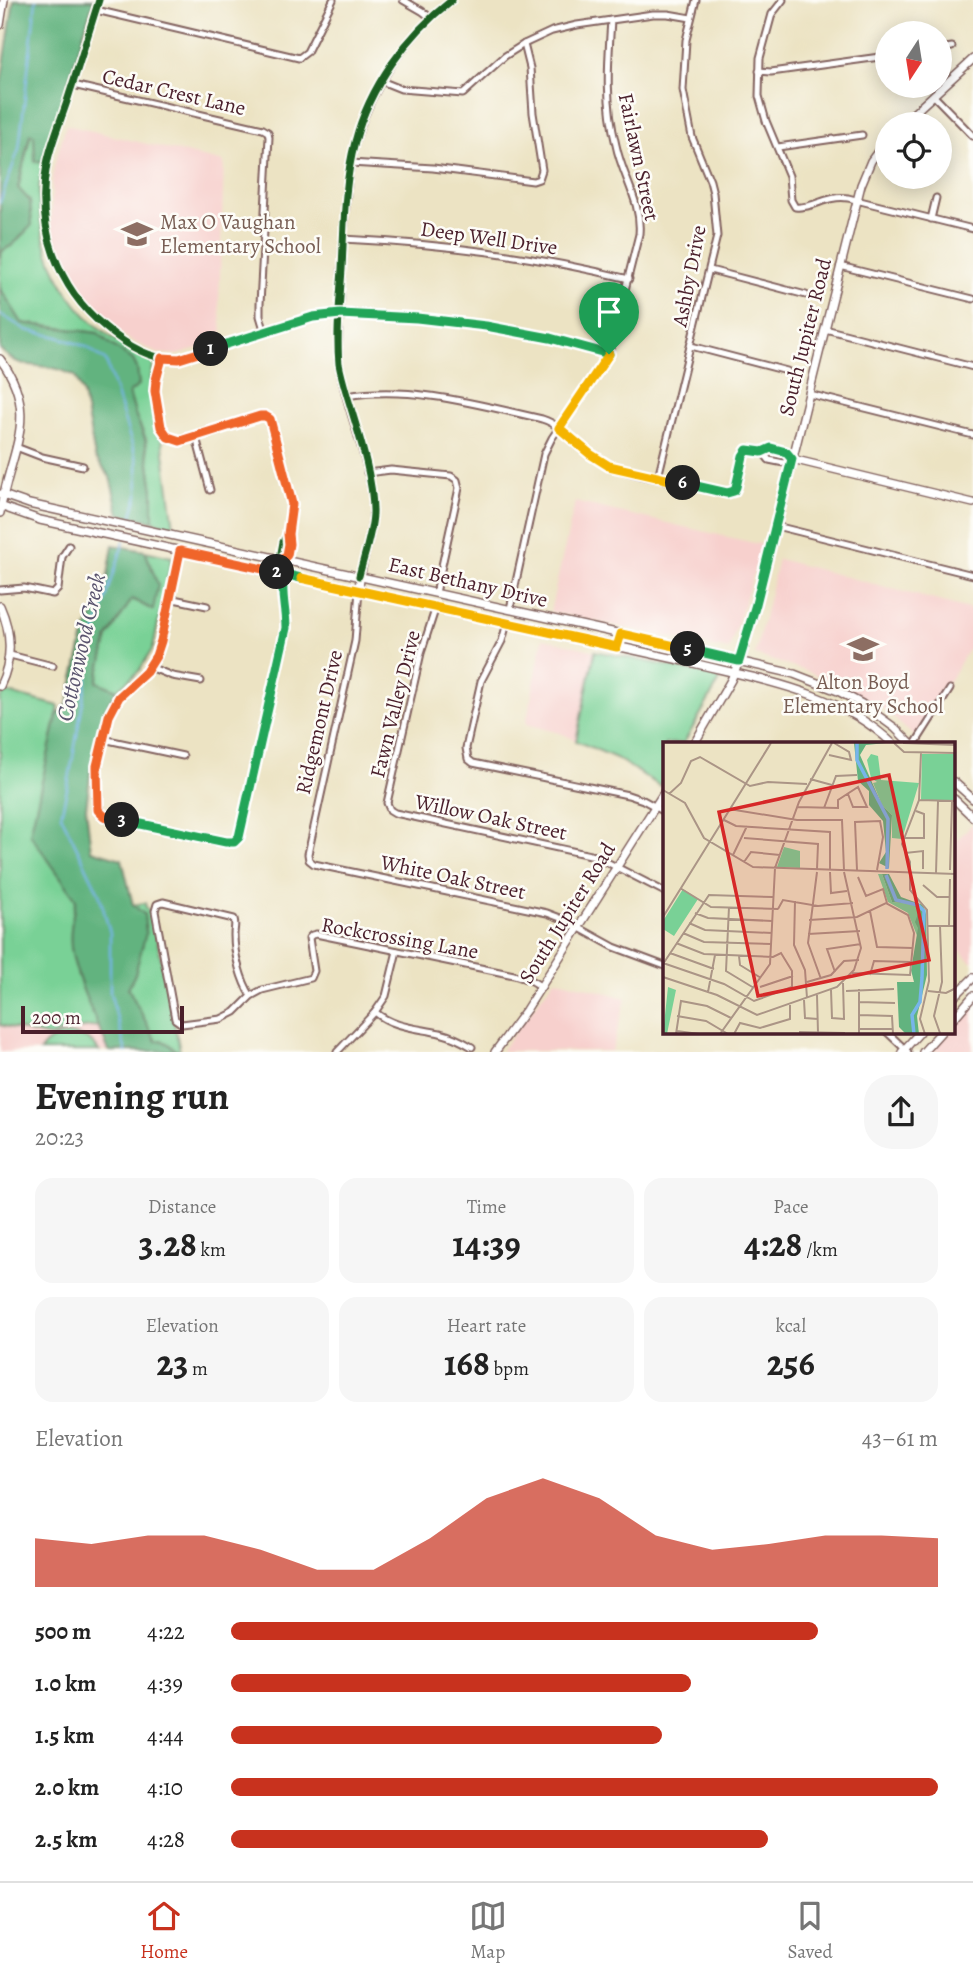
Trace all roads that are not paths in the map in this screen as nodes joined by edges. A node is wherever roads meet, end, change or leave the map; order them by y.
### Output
1 (4, 0) edge
2 (99, 0) edge
3 (333, 0) edge
4 (403, 0) edge
5 (452, 0) edge
6 (696, 0) edge
7 (783, 0) edge
8 (96, 10) junction
9 (431, 18) junction
10 (691, 18) junction
11 (611, 20) junction
12 (0, 25) edge
13 (524, 44) junction
14 (875, 58) edge
15 (973, 59) edge
16 (759, 71) junction
17 (952, 78) edge
18 (381, 81) junction
19 (72, 85) junction
20 (930, 98) edge
21 (936, 98) edge
22 (915, 112) edge
23 (862, 135) dead end
24 (973, 135) edge
25 (778, 147) junction
26 (875, 156) edge
27 (351, 163) junction
28 (936, 198) dead end
29 (857, 201) junction
30 (931, 219) junction
31 (973, 229) edge
32 (343, 239) junction
33 (840, 266) junction
34 (710, 270) junction
35 (629, 279) junction
36 (806, 295) dead end
37 (973, 299) edge
38 (340, 314) junction
39 (825, 329) junction
40 (265, 333) junction
41 (691, 346) junction
42 (609, 354) junction
43 (162, 358) junction
44 (0, 359) edge
45 (973, 367) edge
46 (787, 371) dead end
47 (808, 394) junction
48 (347, 396) junction
49 (559, 428) junction
50 (973, 435) edge
51 (195, 437) junction
52 (16, 447) junction
53 (762, 452) junction
54 (792, 459) junction
55 (83, 466) dead end
56 (368, 473) junction
57 (658, 478) junction
58 (210, 490) dead end
59 (1, 495) edge
60 (973, 503) edge
61 (0, 506) edge
62 (0, 513) edge
63 (776, 526) junction
64 (69, 545) dead end
65 (180, 551) junction
66 (283, 559) junction
67 (284, 574) junction
68 (973, 575) edge
69 (359, 576) junction
70 (0, 590) edge
71 (359, 590) junction
72 (436, 593) junction
73 (169, 598) junction
74 (207, 606) dead end
75 (433, 607) junction
76 (510, 609) junction
77 (1, 610) edge
78 (507, 623) junction
79 (621, 634) junction
80 (617, 647) junction
81 (10, 655) junction
82 (739, 661) junction
83 (53, 666) dead end
84 (150, 667) junction
85 (734, 673) junction
86 (201, 681) dead end
87 (0, 686) edge
88 (950, 689) dead end
89 (862, 704) junction
90 (856, 714) junction
91 (904, 736) junction
92 (103, 739) junction
93 (695, 742) edge
94 (893, 742) edge
95 (898, 742) edge
96 (911, 742) edge
97 (914, 742) edge
98 (183, 757) dead end
99 (956, 786) edge
100 (663, 795) edge
101 (973, 799) edge
102 (956, 801) edge
103 (656, 807) junction
104 (388, 808) joint
105 (663, 811) edge
106 (973, 817) edge
107 (309, 860) joint
108 (616, 867) junction
109 (663, 891) edge
110 (580, 928) junction
111 (397, 951) junction
112 (663, 965) edge
113 (973, 978) edge
114 (542, 987) junction
115 (251, 996) junction
116 (956, 996) edge
117 (973, 996) edge
118 (956, 1000) edge
119 (962, 1008) junction
120 (375, 1012) junction
121 (956, 1016) edge
122 (889, 1034) edge
123 (918, 1034) edge
124 (939, 1034) edge
125 (472, 1046) dead end
126 (905, 1051) edge
127 (337, 1052) edge
128 (495, 1052) edge
129 (923, 1052) edge

1 - 12 main road
2 - 8 street
3 - 8 street
4 - 9 street
5 - 9 main road
6 - 10 street, Ashby Drive
7 - 16 street
8 - 19 street
9 - 18 main road
10 - 11 street
10 - 34 street, Ashby Drive
11 - 13 street
11 - 35 street, Fairlawn Street
13 - 18 street
13 - 27 street
14 - 16 street
15 - 17 main road
16 - 25 street
18 - 27 main road
19 - 40 street, Cedar Crest Lane
19 - 43 street
20 - 22 main road
21 - 24 street
23 - 25 street
25 - 29 street
26 - 29 main road, South Jupiter Road
27 - 32 main road
28 - 30 street
29 - 30 street
29 - 33 main road, South Jupiter Road
30 - 31 street
32 - 35 street, Deep Well Drive
32 - 38 main road
33 - 37 street
33 - 39 main road, South Jupiter Road
34 - 36 street
34 - 41 street, Ashby Drive
35 - 42 street, Fairlawn Street
38 - 40 street
38 - 42 street
38 - 48 main road
39 - 45 street
39 - 47 main road, South Jupiter Road
40 - 43 street
41 - 46 street
41 - 57 street, Ashby Drive
42 - 49 street, Fairlawn Street
43 - 51 street
44 - 52 main road
47 - 50 street
47 - 54 main road, South Jupiter Road
48 - 49 street
48 - 56 main road
49 - 57 street
49 - 76 street, Fairlawn Street
51 - 58 street
51 - 66 street
52 - 55 street
52 - 59 main road
53 - 54 street
53 - 54 street
53 - 57 street
54 - 60 main road
54 - 63 main road, South Jupiter Road
56 - 69 main road
56 - 72 street
59 - 61 main road
59 - 66 main road, East Bethany Drive
61 - 62 main road
61 - 65 main road, East Bethany Drive
63 - 68 street
63 - 82 main road, South Jupiter Road
64 - 70 street
65 - 67 main road, East Bethany Drive
65 - 73 street
66 - 67 main road
66 - 69 main road, East Bethany Drive
67 - 71 main road, East Bethany Drive
67 - 92 street
69 - 71 main road
69 - 72 main road, East Bethany Drive
71 - 75 main road, East Bethany Drive
71 - 107 street, Ridgemont Drive
72 - 75 main road
72 - 76 main road, East Bethany Drive
73 - 74 street
73 - 84 street
75 - 78 main road, East Bethany Drive
75 - 104 street, Fawn Valley Drive
76 - 78 main road
76 - 79 main road, East Bethany Drive
77 - 81 main road
78 - 80 main road, East Bethany Drive
78 - 103 street
79 - 80 main road
79 - 82 main road, East Bethany Drive
80 - 85 main road, East Bethany Drive
81 - 83 street
81 - 87 main road
82 - 85 main road, South Jupiter Road
82 - 89 main road, East Bethany Drive
84 - 86 street
84 - 92 street
85 - 90 main road, East Bethany Drive
85 - 93 main road, South Jupiter Road
88 - 97 street
89 - 90 main road
89 - 91 main road, East Bethany Drive
90 - 94 main road, East Bethany Drive
91 - 95 street
91 - 96 main road, East Bethany Drive
92 - 98 street
99 - 101 main road
100 - 103 main road, South Jupiter Road
102 - 106 main road
103 - 105 street
103 - 108 main road, South Jupiter Road
104 - 108 street, Willow Oak Street
107 - 110 street, White Oak Street
108 - 109 street, Willow Oak Street
108 - 110 main road, South Jupiter Road
110 - 112 street, White Oak Street
110 - 114 main road, South Jupiter Road
111 - 114 street, Rockcrossing Lane
111 - 115 street, Rockcrossing Lane
111 - 120 street
113 - 116 main road
114 - 128 main road, South Jupiter Road
115 - 115 street, Rockcrossing Lane
117 - 119 main road
118 - 119 street
119 - 121 main road
120 - 125 street
120 - 127 street
122 - 126 street
123 - 126 main road
124 - 129 main road

